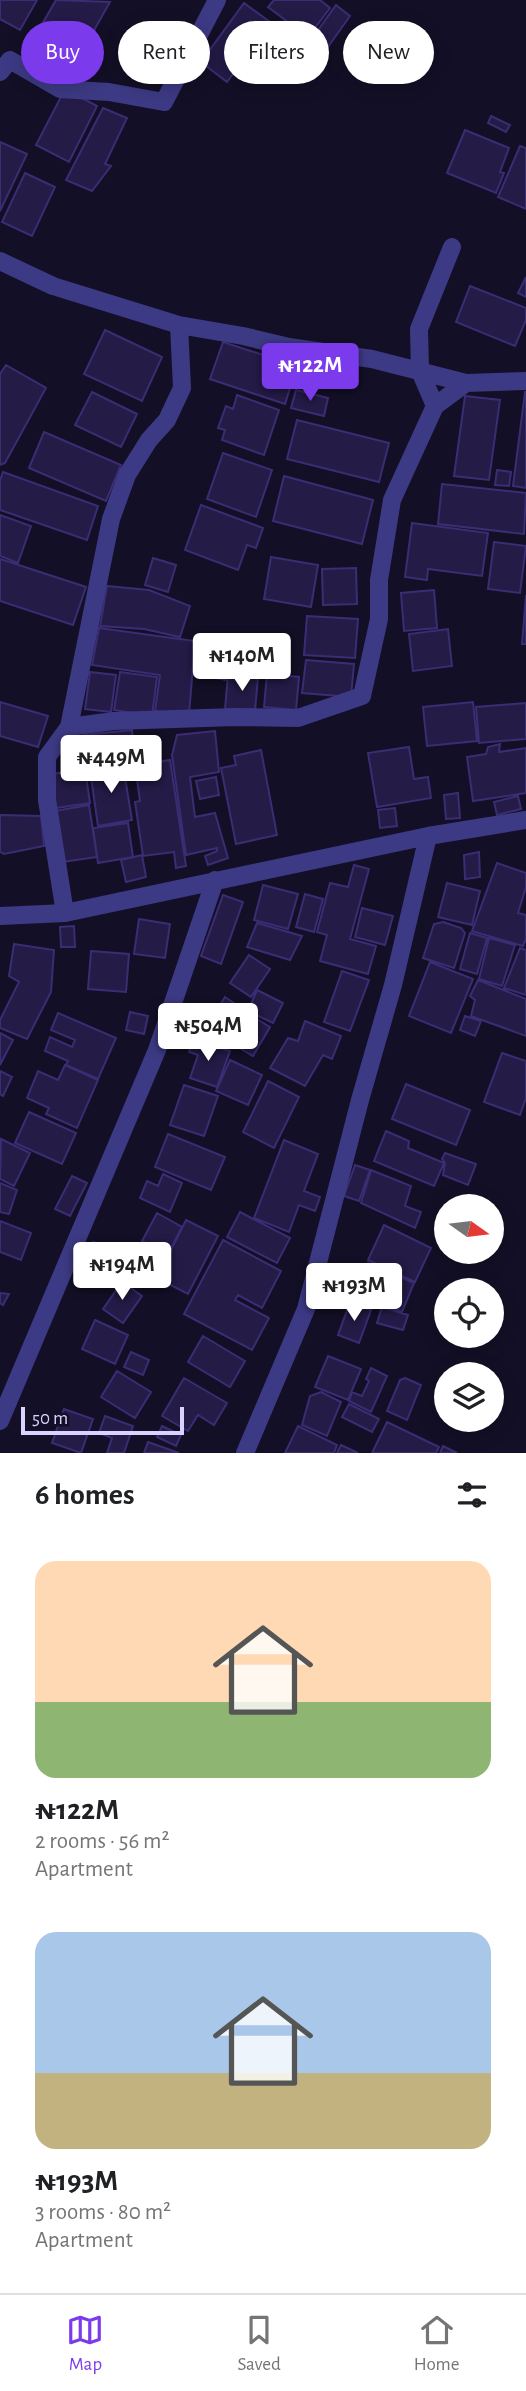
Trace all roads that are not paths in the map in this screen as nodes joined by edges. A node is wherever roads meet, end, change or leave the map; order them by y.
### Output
1 (217, 0) edge
2 (0, 72) edge
3 (452, 247) dead end
4 (0, 261) edge
5 (178, 326) junction
6 (421, 371) junction
7 (526, 381) edge
8 (466, 383) junction
9 (435, 406) junction
10 (69, 727) junction
11 (526, 820) edge
12 (428, 836) junction
13 (215, 880) junction
14 (65, 913) junction
15 (0, 916) edge
16 (0, 1421) edge
17 (245, 1453) edge

1 - 2 street
3 - 6 street
4 - 5 street
5 - 6 street
5 - 10 street
6 - 8 street
6 - 9 street
7 - 8 street
8 - 9 street
9 - 10 street
10 - 14 street
11 - 12 street
12 - 13 street
12 - 17 street
13 - 14 street
13 - 16 street
14 - 15 street

